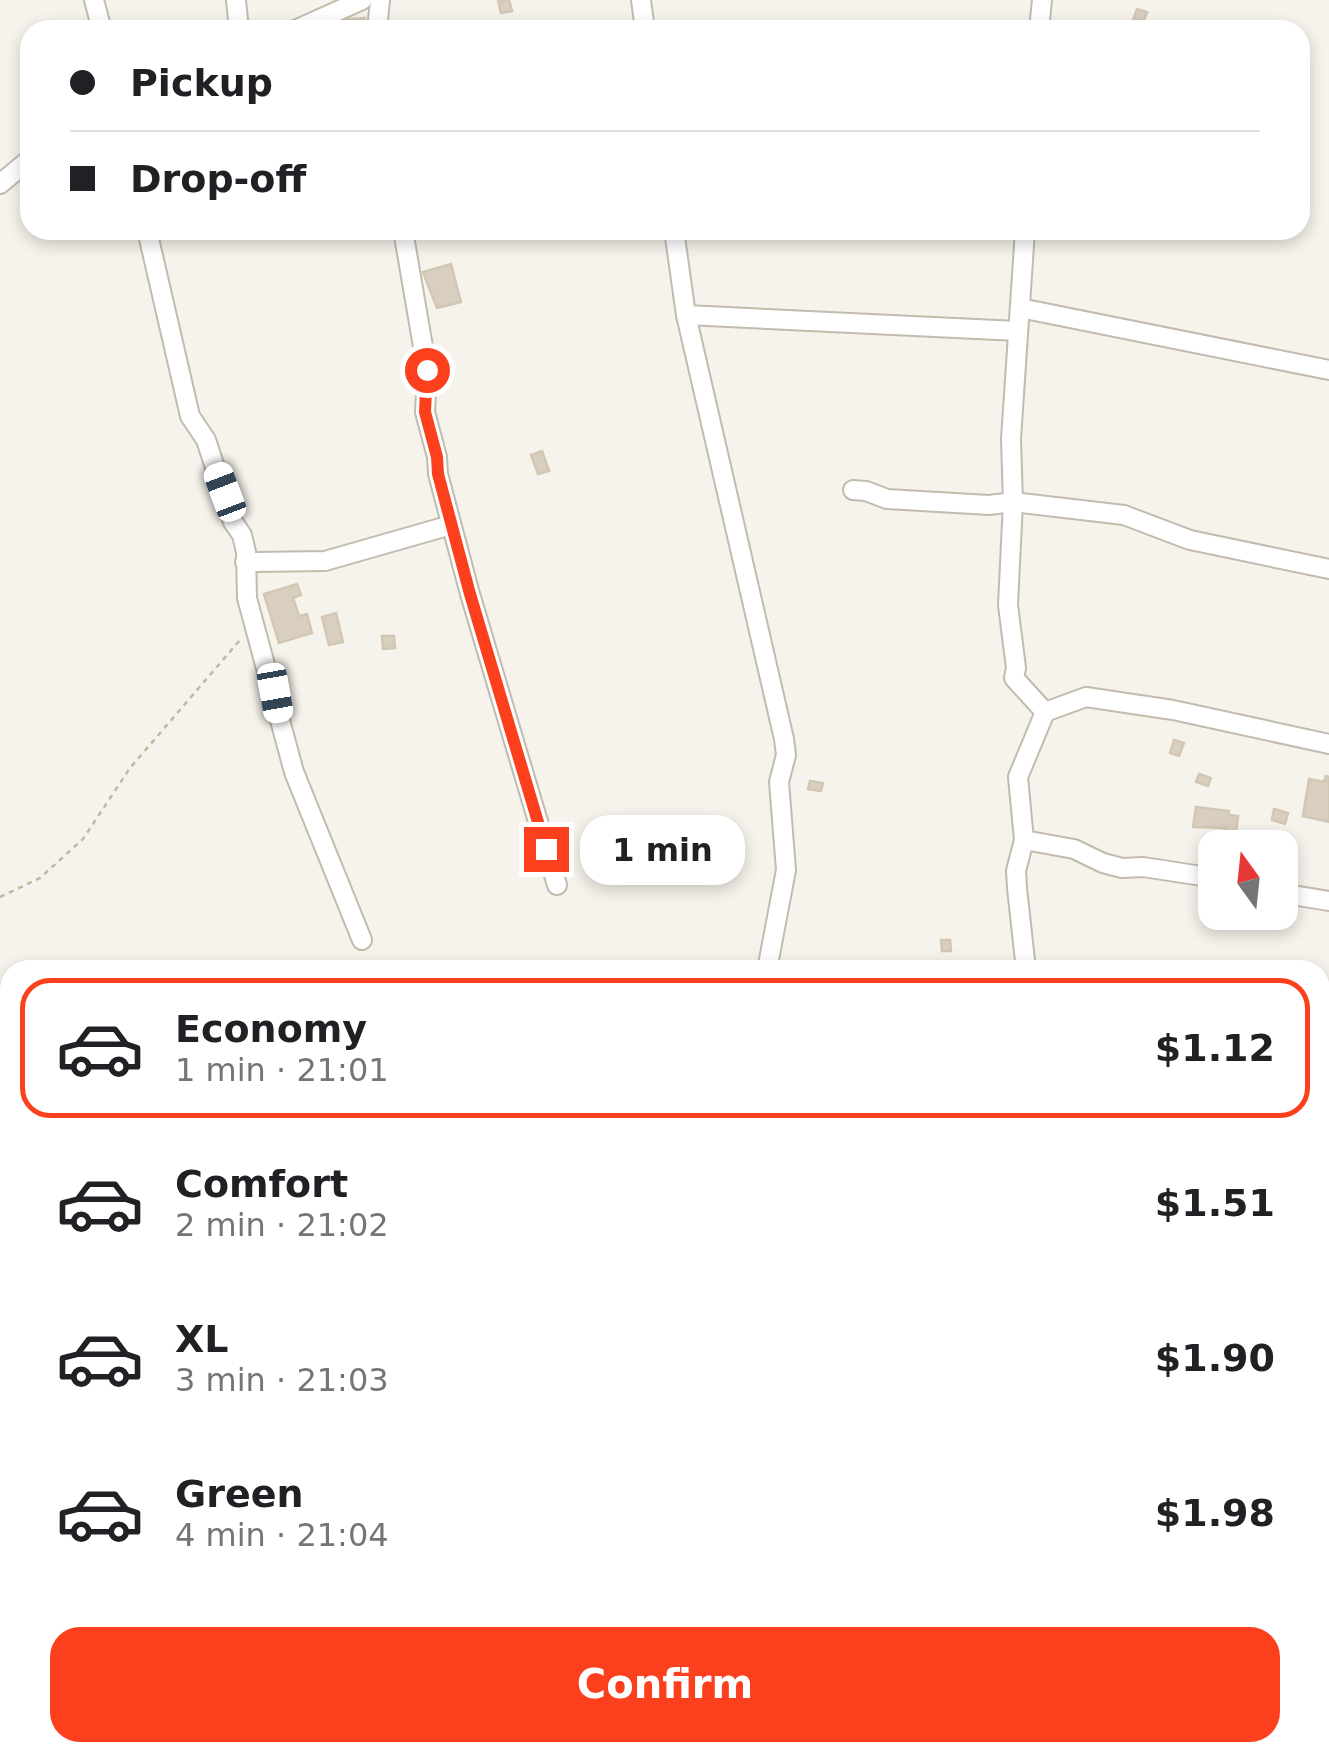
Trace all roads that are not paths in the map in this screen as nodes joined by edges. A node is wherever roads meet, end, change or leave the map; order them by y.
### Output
1 (362, 0) edge
2 (317, 20) edge
3 (20, 167) edge
4 (0, 184) edge
5 (149, 240) edge
6 (405, 240) edge
7 (675, 240) edge
8 (1024, 240) edge
9 (1020, 308) junction
10 (686, 314) junction
11 (1018, 331) junction
12 (1329, 370) edge
13 (853, 490) dead end
14 (1013, 502) junction
15 (452, 525) junction
16 (244, 562) junction
17 (1329, 569) edge
18 (1045, 712) junction
19 (1329, 744) edge
20 (1024, 840) junction
21 (1198, 875) edge
22 (557, 885) dead end
23 (1298, 896) edge
24 (1329, 902) edge
25 (362, 940) dead end
26 (769, 960) edge
27 (1025, 960) edge

1 - 2 street
3 - 4 street
5 - 16 street
6 - 15 street
7 - 10 street
8 - 9 street
9 - 11 street
9 - 12 street
10 - 11 street
10 - 26 street
11 - 14 street
13 - 14 street
14 - 17 street
14 - 18 street
15 - 16 street
15 - 22 street
16 - 25 street
18 - 19 street
18 - 20 street
20 - 21 street
20 - 27 street
23 - 24 street

